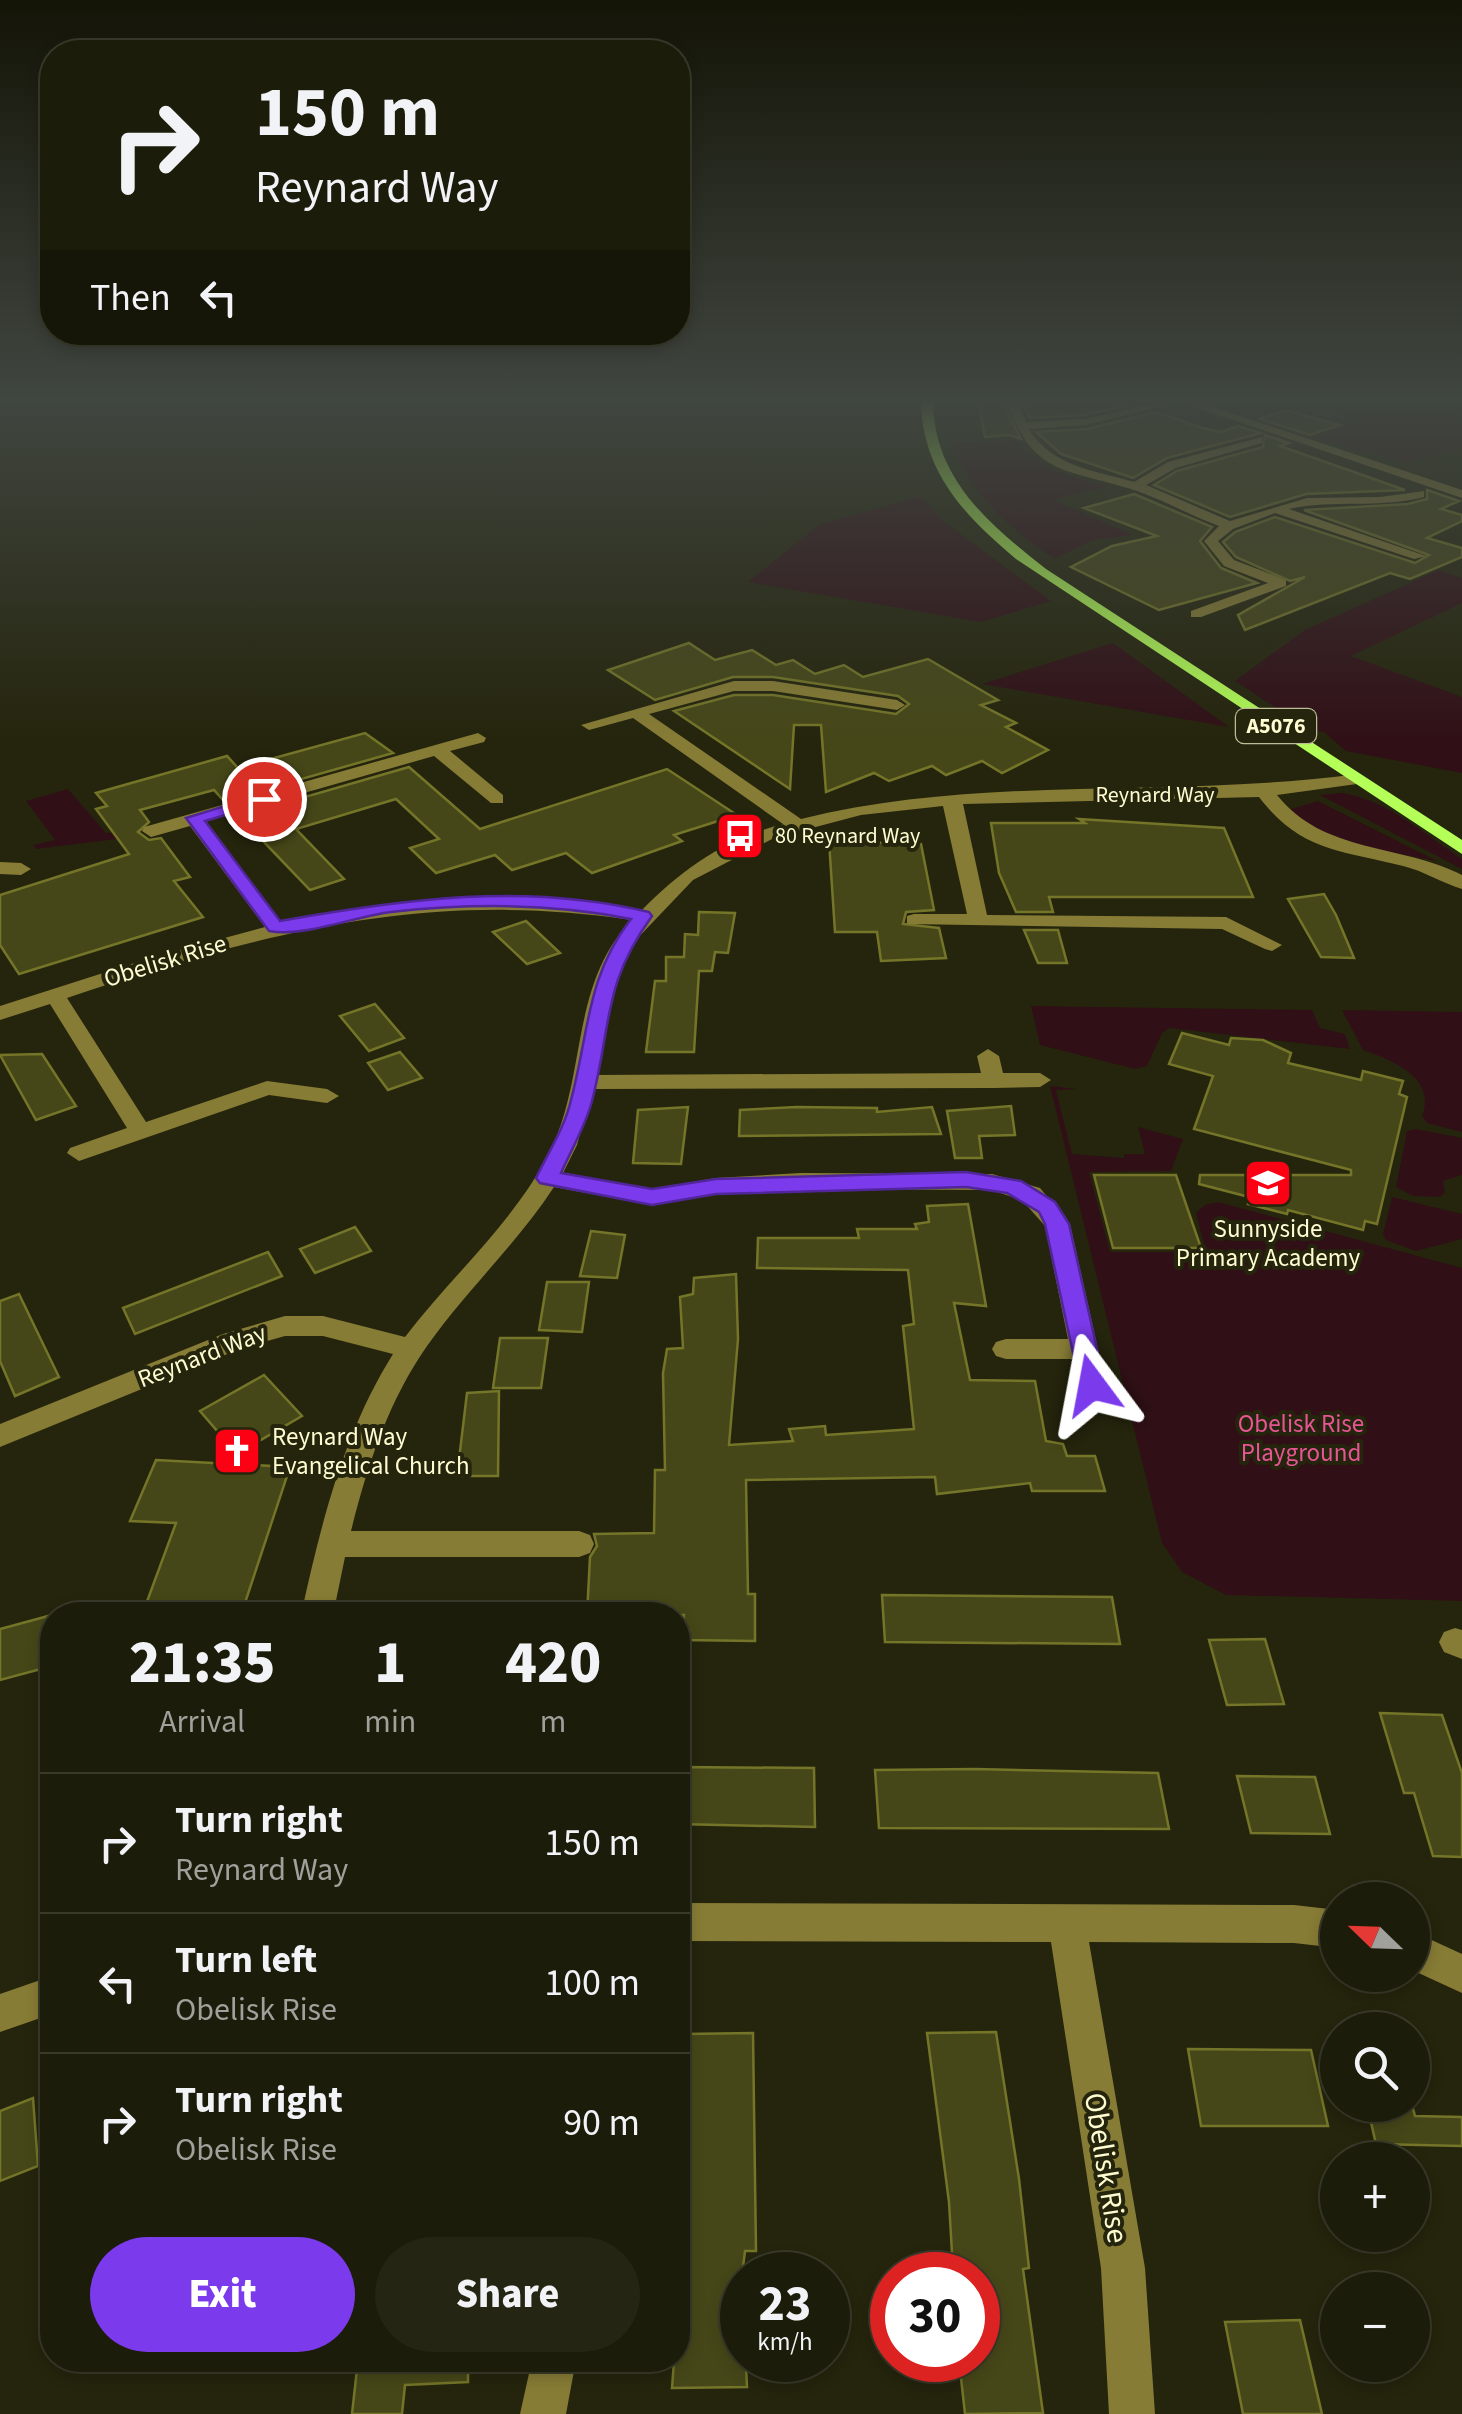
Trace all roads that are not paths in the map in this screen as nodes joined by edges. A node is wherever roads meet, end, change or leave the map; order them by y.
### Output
1 (977, 516) edge
2 (1209, 516) edge
3 (1258, 516) edge
4 (1295, 516) edge
5 (1229, 524) junction
6 (1418, 556) dead end
7 (1196, 614) dead end
8 (897, 705) dead end
9 (635, 712) junction
10 (589, 725) dead end
11 (478, 738) dead end
12 (438, 750) junction
13 (1358, 779) junction
14 (1266, 794) junction
15 (498, 798) dead end
16 (950, 798) junction
17 (194, 818) junction
18 (796, 826) junction
19 (151, 831) dead end
20 (1462, 848) edge
21 (0, 868) edge
22 (22, 869) dead end
23 (1462, 882) edge
24 (642, 916) junction
25 (914, 920) dead end
26 (978, 921) junction
27 (275, 928) junction
28 (1272, 945) dead end
29 (55, 995) junction
30 (0, 1013) edge
31 (988, 1056) dead end
32 (994, 1080) junction
33 (1040, 1080) dead end
34 (586, 1082) junction
35 (327, 1096) dead end
36 (140, 1132) junction
37 (78, 1153) dead end
38 (548, 1178) junction
39 (411, 1349) junction
40 (1006, 1349) dead end
41 (1084, 1349) junction
42 (1092, 1385) dead end
43 (0, 1436) edge
44 (332, 1544) junction
45 (579, 1544) dead end
46 (320, 1602) edge
47 (690, 1922) edge
48 (1066, 1924) junction
49 (1320, 1927) edge
50 (1430, 1959) edge
51 (1462, 1974) edge
52 (40, 1998) edge
53 (0, 2012) edge
54 (552, 2372) edge
55 (543, 2414) edge
56 (1132, 2414) edge

1 - 13 main road, A5076
2 - 5 street
3 - 5 street
4 - 6 street
5 - 7 street
8 - 9 street
9 - 10 street
9 - 18 street
11 - 12 street
12 - 15 street
12 - 17 street
13 - 14 street, Reynard Way
13 - 20 main road, A5076
14 - 16 street, Reynard Way
14 - 23 street
16 - 18 street, Reynard Way
16 - 26 street
17 - 19 street
17 - 27 street
18 - 24 street, Reynard Way
21 - 22 street
24 - 27 street, Obelisk Rise
24 - 34 street, Reynard Way
25 - 26 street
26 - 28 street
27 - 29 street, Obelisk Rise
29 - 30 street, Obelisk Rise
29 - 36 street
31 - 32 street
32 - 33 street
32 - 34 street
34 - 38 street, Reynard Way
35 - 36 street
36 - 37 street
38 - 39 street, Reynard Way
38 - 41 street
39 - 43 street, Reynard Way
39 - 44 street, Reynard Way
40 - 41 street
41 - 42 street
44 - 45 street
44 - 46 street, Reynard Way
47 - 48 street
48 - 49 street
48 - 56 street, Obelisk Rise
50 - 51 street
52 - 53 street
54 - 55 street

